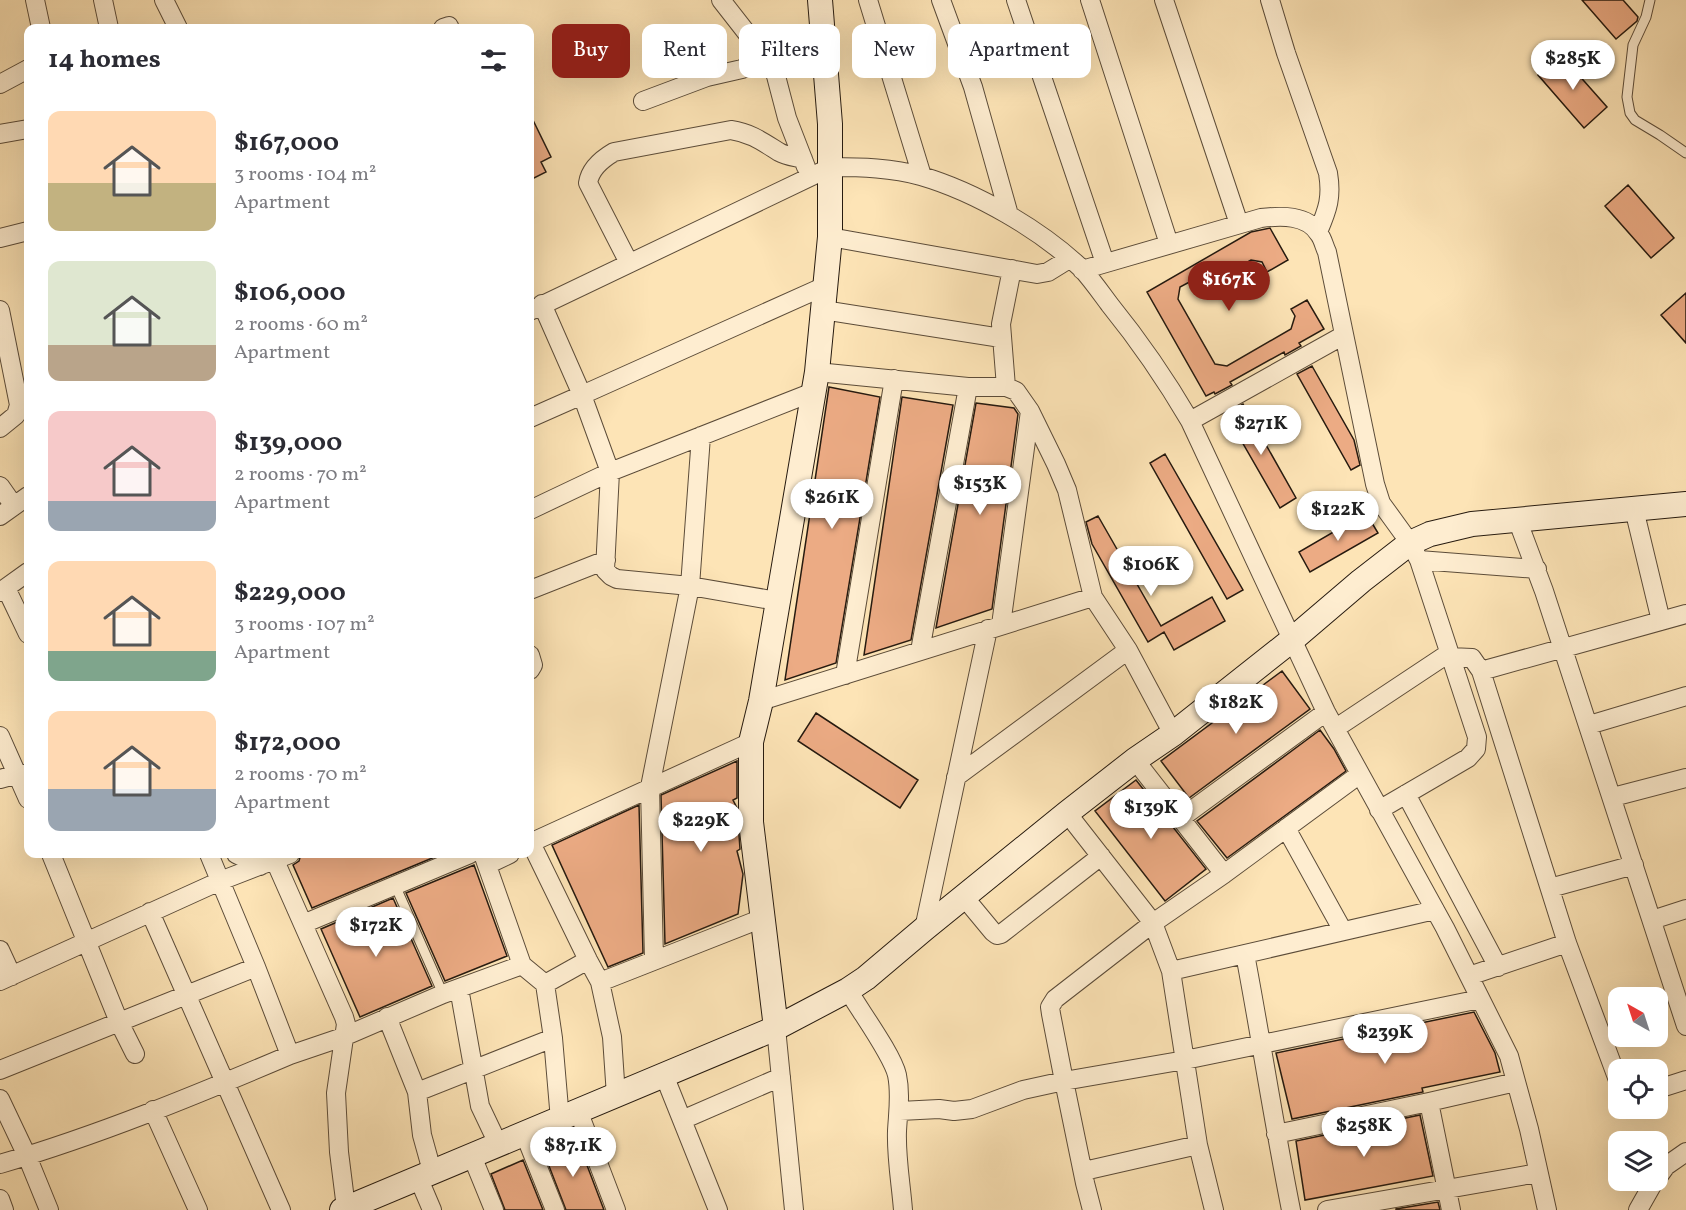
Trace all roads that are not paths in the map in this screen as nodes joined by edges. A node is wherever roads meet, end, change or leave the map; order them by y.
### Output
1 (35, 0) edge
2 (103, 0) edge
3 (164, 0) edge
4 (721, 0) edge
5 (820, 0) edge
6 (868, 0) edge
7 (941, 0) edge
8 (1016, 0) edge
9 (1090, 0) edge
10 (1164, 0) edge
11 (1270, 0) edge
12 (1650, 0) edge
13 (40, 24) edge
14 (108, 24) edge
15 (176, 24) edge
16 (740, 24) edge
17 (739, 70) edge
18 (24, 71) edge
19 (777, 78) edge
20 (0, 84) edge
21 (643, 101) dead end
22 (24, 130) edge
23 (0, 134) edge
24 (1686, 153) edge
25 (803, 159) junction
26 (820, 172) junction
27 (922, 176) junction
28 (1009, 215) junction
29 (1239, 224) junction
30 (24, 232) edge
31 (1318, 232) junction
32 (830, 237) junction
33 (0, 238) edge
34 (1169, 244) junction
35 (629, 263) junction
36 (1076, 264) junction
37 (1105, 264) junction
38 (1012, 269) junction
39 (825, 286) junction
40 (536, 308) edge
41 (0, 310) edge
42 (823, 310) junction
43 (1344, 335) junction
44 (1001, 338) junction
45 (894, 379) junction
46 (815, 382) junction
47 (968, 387) junction
48 (1006, 387) junction
49 (582, 395) junction
50 (1030, 411) junction
51 (534, 416) edge
52 (1190, 421) junction
53 (0, 428) edge
54 (701, 436) junction
55 (610, 472) junction
56 (0, 486) edge
57 (1686, 504) edge
58 (14, 506) edge
59 (534, 508) edge
60 (1634, 508) junction
61 (1517, 519) junction
62 (1414, 551) junction
63 (606, 560) junction
64 (1537, 569) junction
65 (24, 575) edge
66 (690, 586) junction
67 (534, 588) edge
68 (3, 590) edge
69 (1093, 597) junction
70 (777, 601) junction
71 (1686, 614) edge
72 (1661, 621) junction
73 (24, 627) edge
74 (994, 627) junction
75 (1293, 639) junction
76 (1128, 650) junction
77 (1563, 650) junction
78 (920, 651) junction
79 (1449, 655) junction
80 (1481, 671) junction
81 (845, 675) junction
82 (1686, 696) edge
83 (761, 701) junction
84 (1326, 712) junction
85 (1589, 725) junction
86 (1336, 728) junction
87 (1173, 734) junction
88 (0, 736) edge
89 (751, 742) junction
90 (1136, 760) junction
91 (23, 774) edge
92 (1360, 774) junction
93 (956, 777) junction
94 (1686, 777) edge
95 (0, 779) edge
96 (650, 787) junction
97 (1406, 794) junction
98 (1613, 797) junction
99 (1379, 810) junction
100 (1067, 813) junction
101 (1181, 818) junction
102 (1286, 828) junction
103 (534, 841) edge
104 (534, 851) edge
105 (1101, 856) junction
106 (53, 858) edge
107 (211, 858) edge
108 (274, 858) edge
109 (460, 858) edge
110 (485, 859) edge
111 (1634, 865) junction
112 (1224, 874) junction
113 (220, 881) junction
114 (395, 885) junction
115 (1550, 888) junction
116 (964, 897) junction
117 (1686, 909) edge
118 (1435, 910) junction
119 (150, 912) junction
120 (763, 918) junction
121 (1652, 920) junction
122 (1153, 923) junction
123 (303, 924) junction
124 (924, 928) junction
125 (1343, 931) junction
126 (86, 941) junction
127 (1568, 943) junction
128 (0, 950) edge
129 (1245, 954) junction
130 (588, 960) junction
131 (654, 960) junction
132 (522, 965) junction
133 (1498, 966) junction
134 (256, 967) junction
135 (1171, 971) junction
136 (1469, 976) junction
137 (6, 979) edge
138 (600, 982) junction
139 (545, 984) junction
140 (848, 990) junction
141 (451, 991) junction
142 (1681, 994) edge
143 (186, 995) junction
144 (1480, 999) junction
145 (387, 1017) junction
146 (119, 1022) junction
147 (1686, 1026) edge
148 (776, 1028) junction
149 (343, 1037) junction
150 (553, 1038) junction
151 (1262, 1044) junction
152 (135, 1054) dead end
153 (290, 1054) junction
154 (1610, 1059) edge
155 (1185, 1060) junction
156 (0, 1070) edge
157 (473, 1070) junction
158 (664, 1075) junction
159 (781, 1077) junction
160 (1686, 1080) edge
161 (1064, 1081) junction
162 (1516, 1082) junction
163 (225, 1083) junction
164 (1668, 1086) edge
165 (417, 1092) junction
166 (615, 1096) junction
167 (0, 1099) edge
168 (1429, 1102) junction
169 (153, 1110) junction
170 (900, 1111) junction
171 (569, 1117) junction
172 (682, 1120) junction
173 (1276, 1134) junction
174 (525, 1135) junction
175 (1198, 1145) junction
176 (499, 1146) junction
177 (1686, 1152) edge
178 (27, 1156) junction
179 (472, 1156) junction
180 (0, 1164) edge
181 (1668, 1165) edge
182 (1084, 1171) junction
183 (1538, 1173) junction
184 (425, 1174) junction
185 (1446, 1189) junction
186 (1649, 1191) edge
187 (0, 1199) edge
188 (372, 1204) edge
189 (344, 1209) edge
190 (4, 1210) edge
191 (49, 1210) edge
192 (198, 1210) edge
193 (281, 1210) edge
194 (432, 1210) edge
195 (494, 1210) edge
196 (555, 1210) edge
197 (616, 1210) edge
198 (718, 1210) edge
199 (794, 1210) edge
200 (903, 1210) edge
201 (1092, 1210) edge
202 (1214, 1210) edge
203 (1291, 1210) edge
204 (1334, 1210) edge
205 (1451, 1210) edge
206 (1547, 1210) edge
207 (1638, 1210) edge

1 - 13 street
2 - 14 street
3 - 15 street
4 - 16 street
5 - 26 main road
6 - 27 street
7 - 28 street
8 - 37 street
9 - 34 street
10 - 29 street
11 - 31 street
12 - 24 lane
17 - 21 street
18 - 20 street
19 - 25 street
22 - 23 street
25 - 26 street
25 - 35 street
26 - 27 street
26 - 32 main road
26 - 35 street
27 - 28 street
28 - 36 street
29 - 31 street
29 - 34 street
30 - 33 street
31 - 43 street
32 - 38 street
32 - 39 main road
34 - 37 street
35 - 40 street
36 - 37 street
36 - 38 street
36 - 52 street
38 - 44 street
39 - 42 main road
39 - 49 street
40 - 49 street
41 - 53 street
42 - 44 street
42 - 46 main road
43 - 52 street
43 - 62 street
44 - 48 street
45 - 46 street
45 - 47 street
45 - 81 street
46 - 54 street
46 - 70 main road
47 - 48 street
47 - 78 street
48 - 50 street
49 - 51 street
49 - 55 street
50 - 69 street
50 - 74 street
52 - 75 street
54 - 55 street
54 - 66 street
55 - 59 street
55 - 63 street
56 - 58 street
57 - 60 main road
60 - 61 main road
60 - 72 street
61 - 62 main road
61 - 64 street
62 - 64 street
62 - 75 main road
62 - 79 street
63 - 66 street
63 - 67 street
64 - 77 street
65 - 68 street
66 - 70 street
66 - 96 street
68 - 73 street
69 - 74 street
69 - 76 street
70 - 83 main road
71 - 72 street
72 - 77 street
74 - 78 street
74 - 93 street
75 - 84 street
75 - 87 main road
76 - 87 street
76 - 93 street
77 - 80 street
77 - 85 street
78 - 81 street
79 - 80 street
79 - 86 street
79 - 97 street
80 - 115 street
81 - 83 street
82 - 85 street
83 - 89 main road
84 - 86 street
84 - 101 street
85 - 98 street
86 - 92 street
87 - 90 main road
88 - 91 street
89 - 96 street
89 - 120 main road
90 - 100 main road
90 - 101 street
91 - 95 street
92 - 99 street
92 - 102 street
93 - 124 street
94 - 98 street
96 - 103 street
96 - 131 street
97 - 99 street
97 - 133 street
98 - 111 street
99 - 118 street
100 - 105 street
100 - 116 main road
101 - 112 street
102 - 112 street
102 - 125 street
104 - 130 street
105 - 116 street
105 - 122 street
106 - 126 street
107 - 113 street
108 - 113 street
108 - 123 street
109 - 114 street
110 - 132 street
111 - 115 street
111 - 121 street
112 - 122 street
113 - 119 street
113 - 134 street
114 - 123 street
114 - 141 lane
115 - 127 street
116 - 124 main road
117 - 121 street
118 - 125 street
118 - 136 street
119 - 126 street
119 - 143 street
120 - 131 street
120 - 148 main road
121 - 142 street
122 - 135 street
122 - 161 street
123 - 149 street
124 - 140 main road
125 - 129 street
126 - 137 street
126 - 146 street
127 - 133 street
127 - 154 street
128 - 137 street
129 - 135 street
129 - 151 street
130 - 138 street
130 - 139 street
131 - 138 street
132 - 139 street
132 - 141 street
133 - 136 street
134 - 143 street
134 - 153 street
135 - 155 street
136 - 144 street
138 - 166 street
139 - 150 street
140 - 148 main road
140 - 170 street
141 - 145 street
141 - 157 street
142 - 147 street
143 - 146 street
143 - 163 street
144 - 151 street
144 - 162 street
145 - 149 street
145 - 165 street
146 - 152 street
146 - 156 street
148 - 158 main road
148 - 159 street
149 - 153 street
149 - 189 street
150 - 157 street
150 - 171 street
151 - 155 street
151 - 173 street
153 - 163 street
155 - 161 street
155 - 175 street
157 - 165 street
157 - 176 street
158 - 166 main road
158 - 172 street
159 - 172 street
159 - 199 street
160 - 164 street
161 - 170 street
161 - 182 street
162 - 168 street
162 - 183 street
163 - 169 street
163 - 193 street
165 - 184 street
166 - 171 main road
167 - 178 street
168 - 173 street
168 - 185 street
169 - 178 street
169 - 192 street
170 - 200 street
171 - 174 main road
171 - 197 street
172 - 198 street
173 - 203 street
174 - 176 main road
174 - 196 street
175 - 182 street
175 - 202 street
176 - 179 main road
177 - 181 street
178 - 180 street
178 - 191 street
179 - 184 main road
179 - 195 street
182 - 201 street
183 - 185 street
183 - 206 street
184 - 188 main road
184 - 194 street
185 - 204 street
185 - 205 street
186 - 207 street
187 - 190 street
188 - 189 main road

